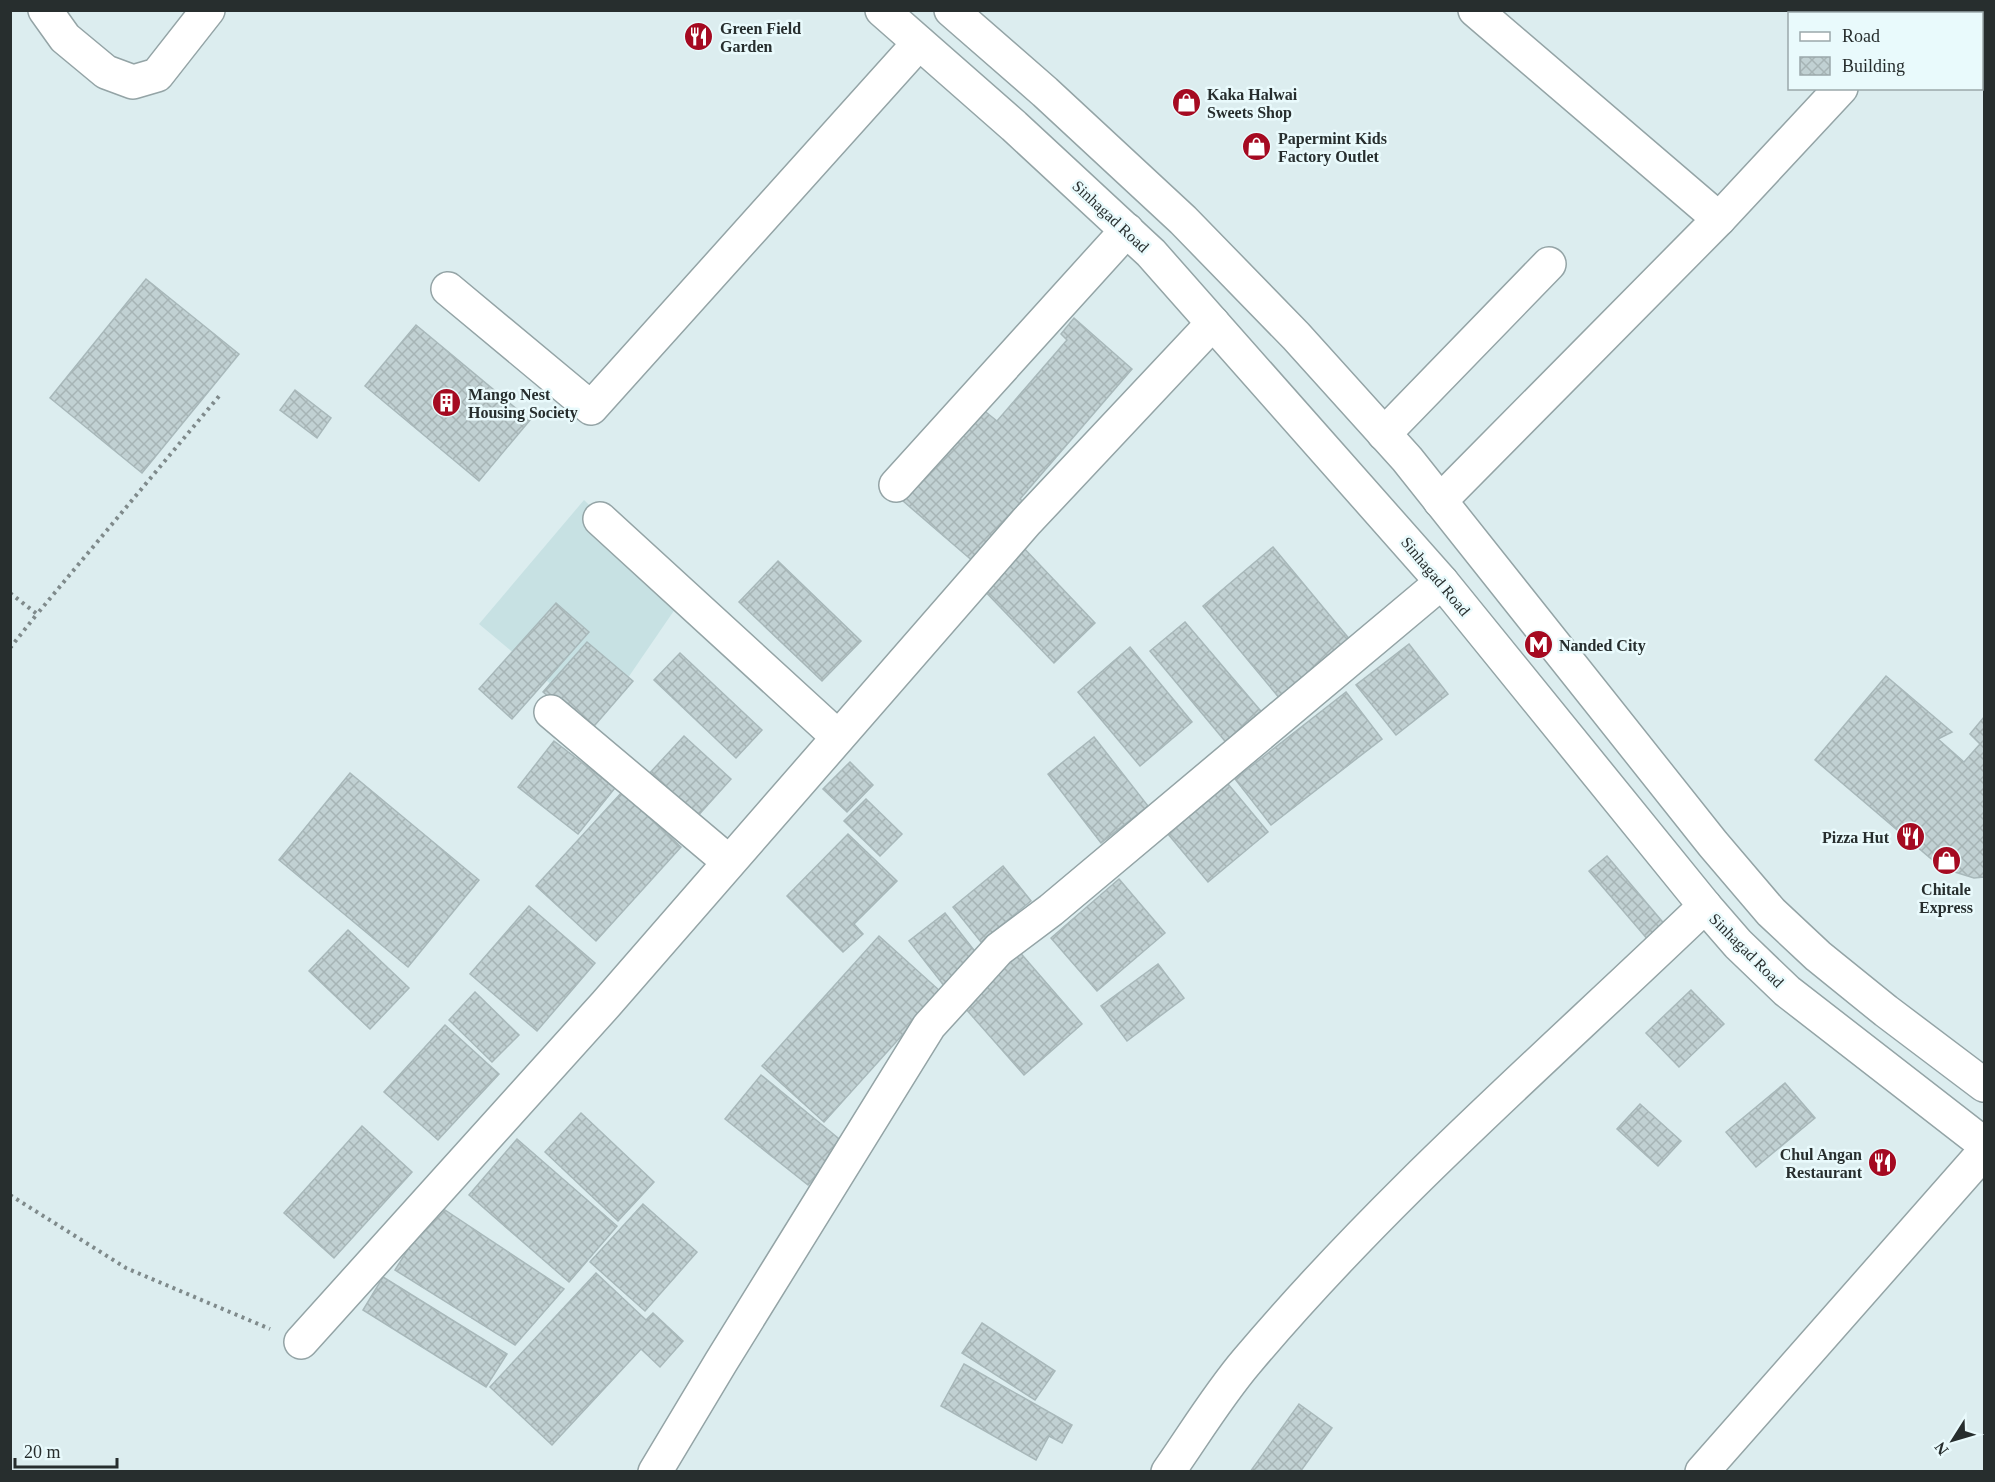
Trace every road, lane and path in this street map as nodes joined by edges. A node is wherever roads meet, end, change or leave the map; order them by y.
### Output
1 (45, 10) edge
2 (208, 10) edge
3 (882, 10) edge
4 (951, 10) edge
5 (1475, 10) edge
6 (919, 43) junction
7 (1839, 90) edge
8 (1045, 92) junction
9 (1014, 126) junction
10 (1719, 219) junction
11 (1126, 230) junction
12 (1549, 264) dead end
13 (448, 289) dead end
14 (1213, 323) junction
15 (220, 395) dead end
16 (1384, 434) junction
17 (896, 485) dead end
18 (1440, 501) junction
19 (600, 519) dead end
20 (1442, 582) junction
21 (10, 593) edge
22 (37, 614) junction
23 (10, 648) edge
24 (551, 712) dead end
25 (838, 736) junction
26 (1655, 771) junction
27 (1618, 799) junction
28 (729, 862) junction
29 (1705, 906) junction
30 (1818, 956) junction
31 (1787, 991) junction
32 (1984, 1085) edge
33 (1984, 1144) edge
34 (1984, 1152) edge
35 (10, 1195) edge
36 (301, 1342) joint
37 (655, 1472) edge
38 (1168, 1472) edge
39 (1702, 1472) edge

1 - 2 street
3 - 6 street, Sinhagad Road
4 - 8 street
5 - 10 street
6 - 9 street, Sinhagad Road
6 - 13 street
7 - 10 street
8 - 9 street
8 - 16 street
9 - 11 street, Sinhagad Road
10 - 18 street
11 - 14 street, Sinhagad Road
11 - 17 street
12 - 16 street
14 - 20 street, Sinhagad Road
14 - 25 street
15 - 22 path
16 - 18 street
18 - 26 street
19 - 25 street
20 - 27 street, Sinhagad Road
20 - 37 street
21 - 22 path
22 - 23 path
24 - 28 street
25 - 28 street
26 - 27 street
26 - 30 street
27 - 29 street, Sinhagad Road
28 - 36 street
29 - 31 street, Sinhagad Road
29 - 38 street
30 - 31 street
30 - 32 street
31 - 33 street, Sinhagad Road
34 - 39 street
35 - 36 path

